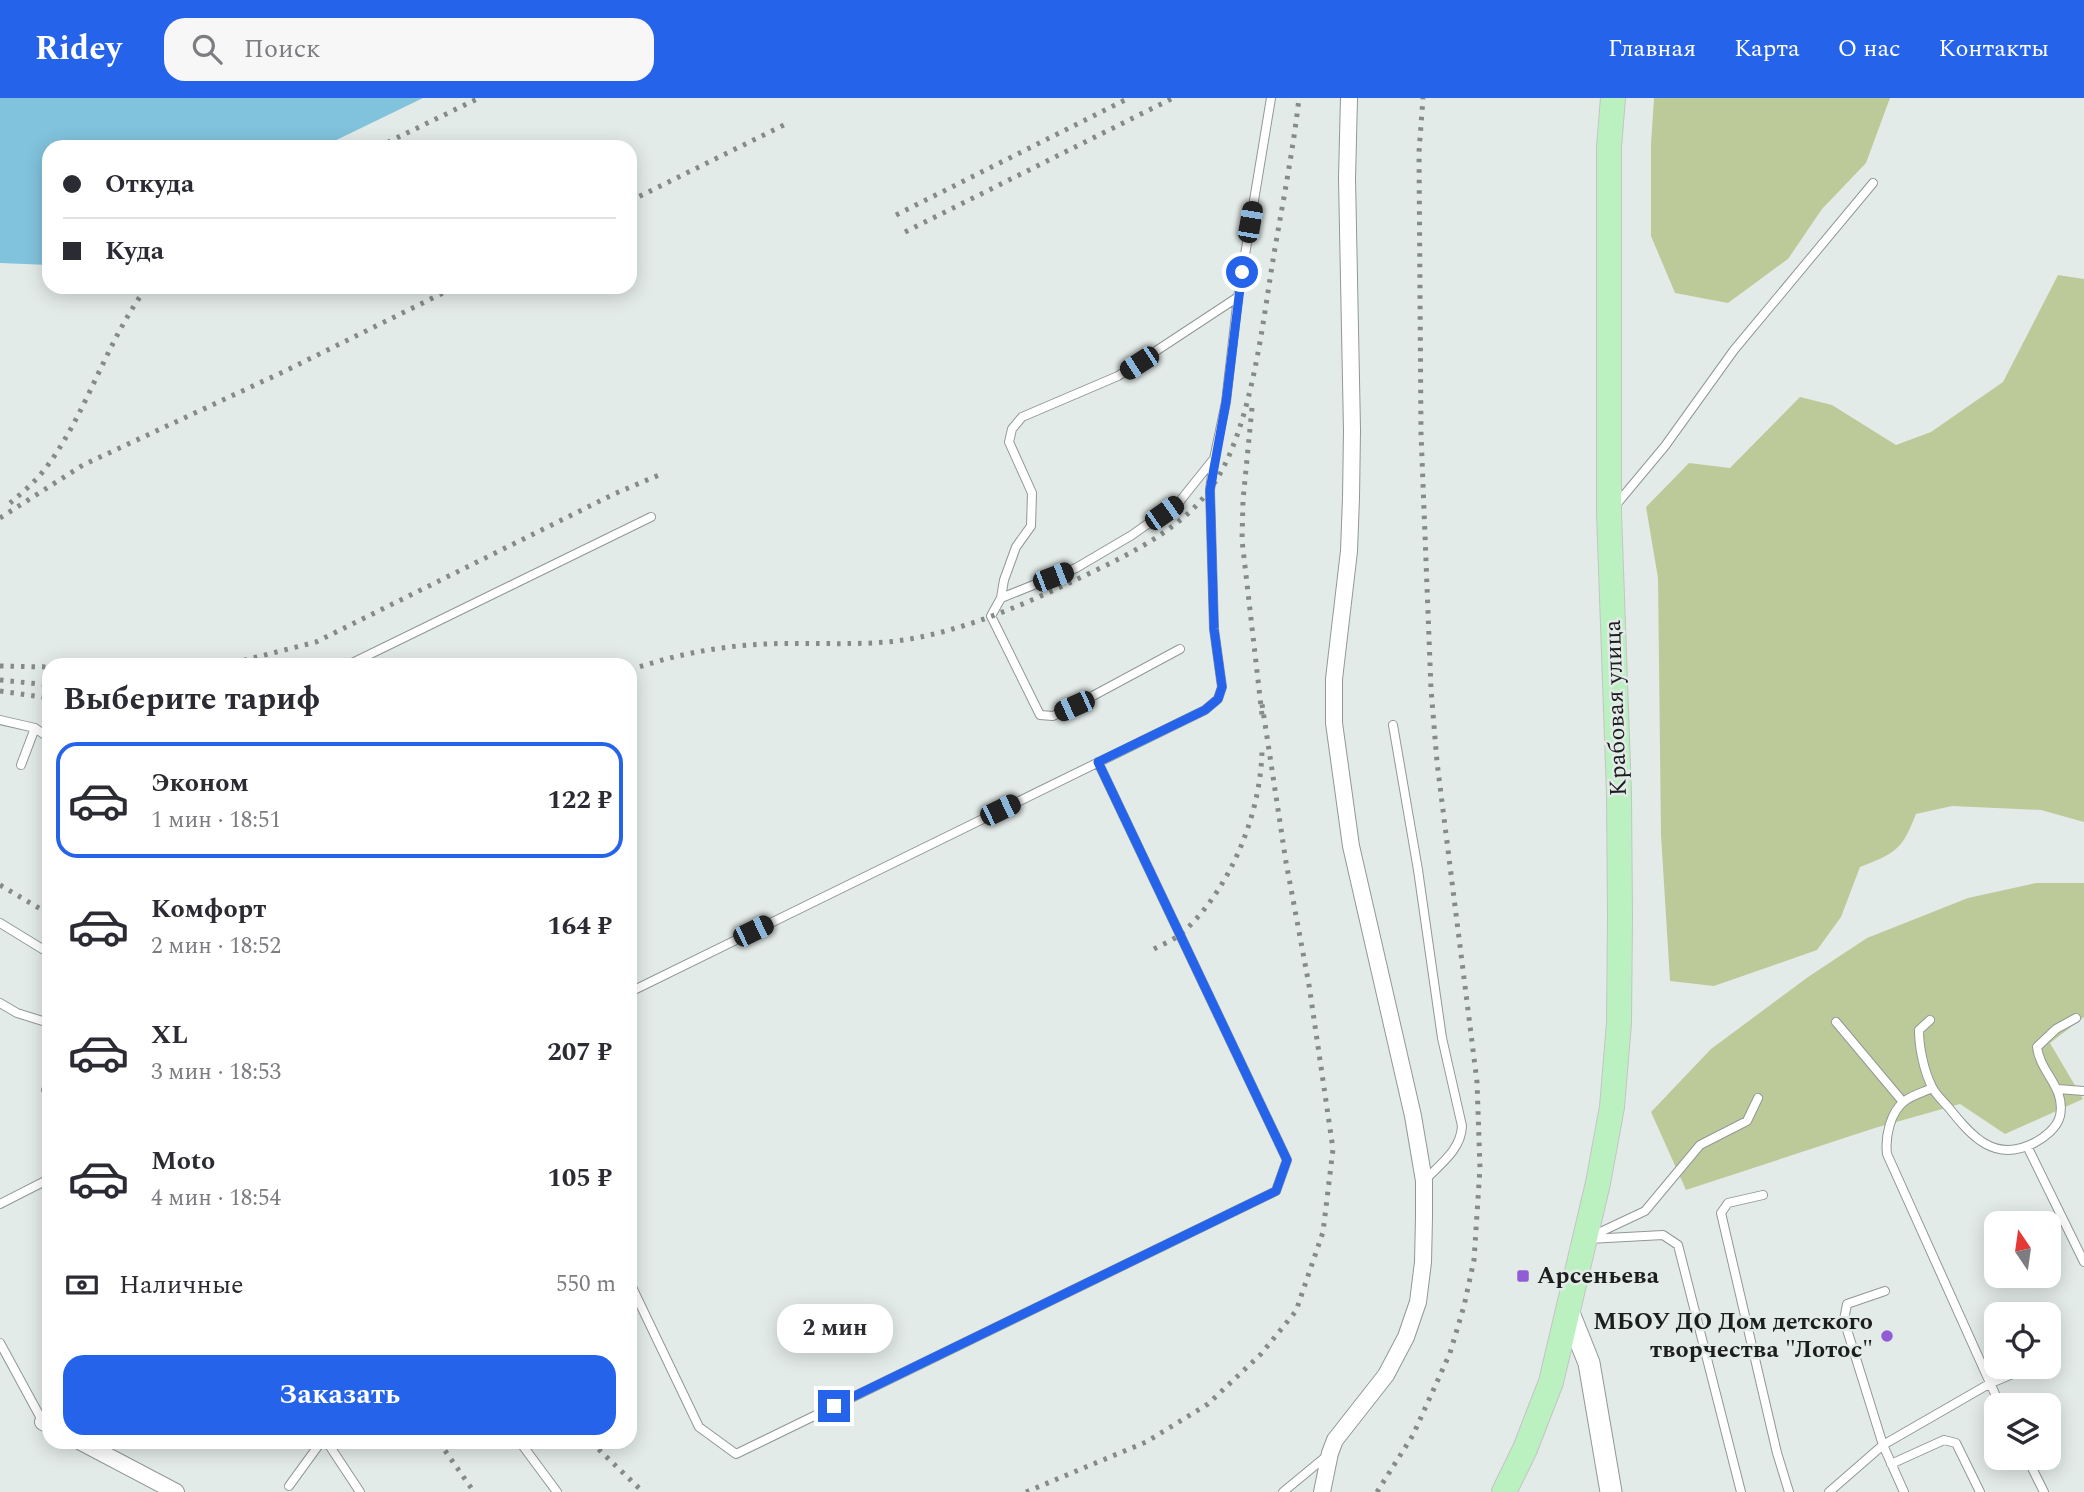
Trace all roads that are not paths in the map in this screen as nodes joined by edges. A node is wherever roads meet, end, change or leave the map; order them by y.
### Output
1 (1272, 98) edge
2 (1349, 98) edge
3 (1613, 98) edge
4 (1873, 183) dead end
5 (1238, 297) junction
6 (1214, 459) junction
7 (1609, 513) junction
8 (651, 517) dead end
9 (1001, 598) junction
10 (1181, 649) dead end
11 (362, 658) edge
12 (0, 720) edge
13 (1393, 725) dead end
14 (35, 728) junction
15 (42, 733) edge
16 (1098, 762) junction
17 (21, 765) dead end
18 (0, 923) edge
19 (42, 949) edge
20 (637, 989) edge
21 (0, 1003) edge
22 (2076, 1018) dead end
23 (1930, 1020) dead end
24 (42, 1021) edge
25 (1836, 1022) dead end
26 (1932, 1088) junction
27 (2059, 1089) junction
28 (2084, 1091) edge
29 (1758, 1098) dead end
30 (1903, 1102) junction
31 (2028, 1146) junction
32 (1424, 1181) junction
33 (42, 1183) edge
34 (1763, 1195) dead end
35 (0, 1204) edge
36 (1586, 1239) junction
37 (2084, 1262) edge
38 (1885, 1291) dead end
39 (637, 1298) edge
40 (1569, 1313) junction
41 (0, 1343) edge
42 (2001, 1379) edge
43 (1989, 1384) junction
44 (1994, 1393) edge
45 (42, 1416) edge
46 (1883, 1445) junction
47 (94, 1449) edge
48 (316, 1449) edge
49 (332, 1449) edge
50 (525, 1449) edge
51 (1330, 1452) junction
52 (1891, 1464) junction
53 (2033, 1470) edge
54 (289, 1486) dead end
55 (176, 1492) edge
56 (360, 1492) edge
57 (557, 1492) edge
58 (1283, 1492) edge
59 (1322, 1492) edge
60 (1504, 1492) edge
61 (1611, 1492) edge
62 (1741, 1492) edge
63 (1789, 1492) edge
64 (1829, 1492) edge
65 (1904, 1492) edge
66 (1980, 1492) edge
67 (2044, 1492) edge

1 - 5 lane
2 - 32 street
3 - 7 main road, Крабовая улица
4 - 7 lane
5 - 6 lane
5 - 9 lane
6 - 9 lane
6 - 16 lane
7 - 36 main road, Крабовая улица
8 - 11 lane
9 - 10 lane
12 - 14 lane
13 - 32 lane
14 - 15 lane
14 - 17 lane
16 - 20 lane
16 - 39 lane
18 - 19 lane
21 - 24 lane
22 - 27 lane
23 - 26 lane
25 - 30 lane
26 - 30 lane
26 - 31 lane
27 - 28 lane
27 - 31 lane
29 - 36 lane
30 - 43 lane
31 - 37 lane
32 - 51 street
33 - 35 lane
34 - 63 lane
36 - 40 main road, Крабовая улица
36 - 62 lane
38 - 46 lane
40 - 60 main road, Крабовая улица
40 - 61 main road
41 - 45 lane
42 - 43 lane
43 - 44 lane
43 - 46 lane
46 - 52 lane
46 - 64 lane
47 - 55 street
48 - 54 lane
49 - 56 lane
50 - 57 lane
51 - 58 lane
51 - 59 street
52 - 65 lane
52 - 66 lane
53 - 67 lane

